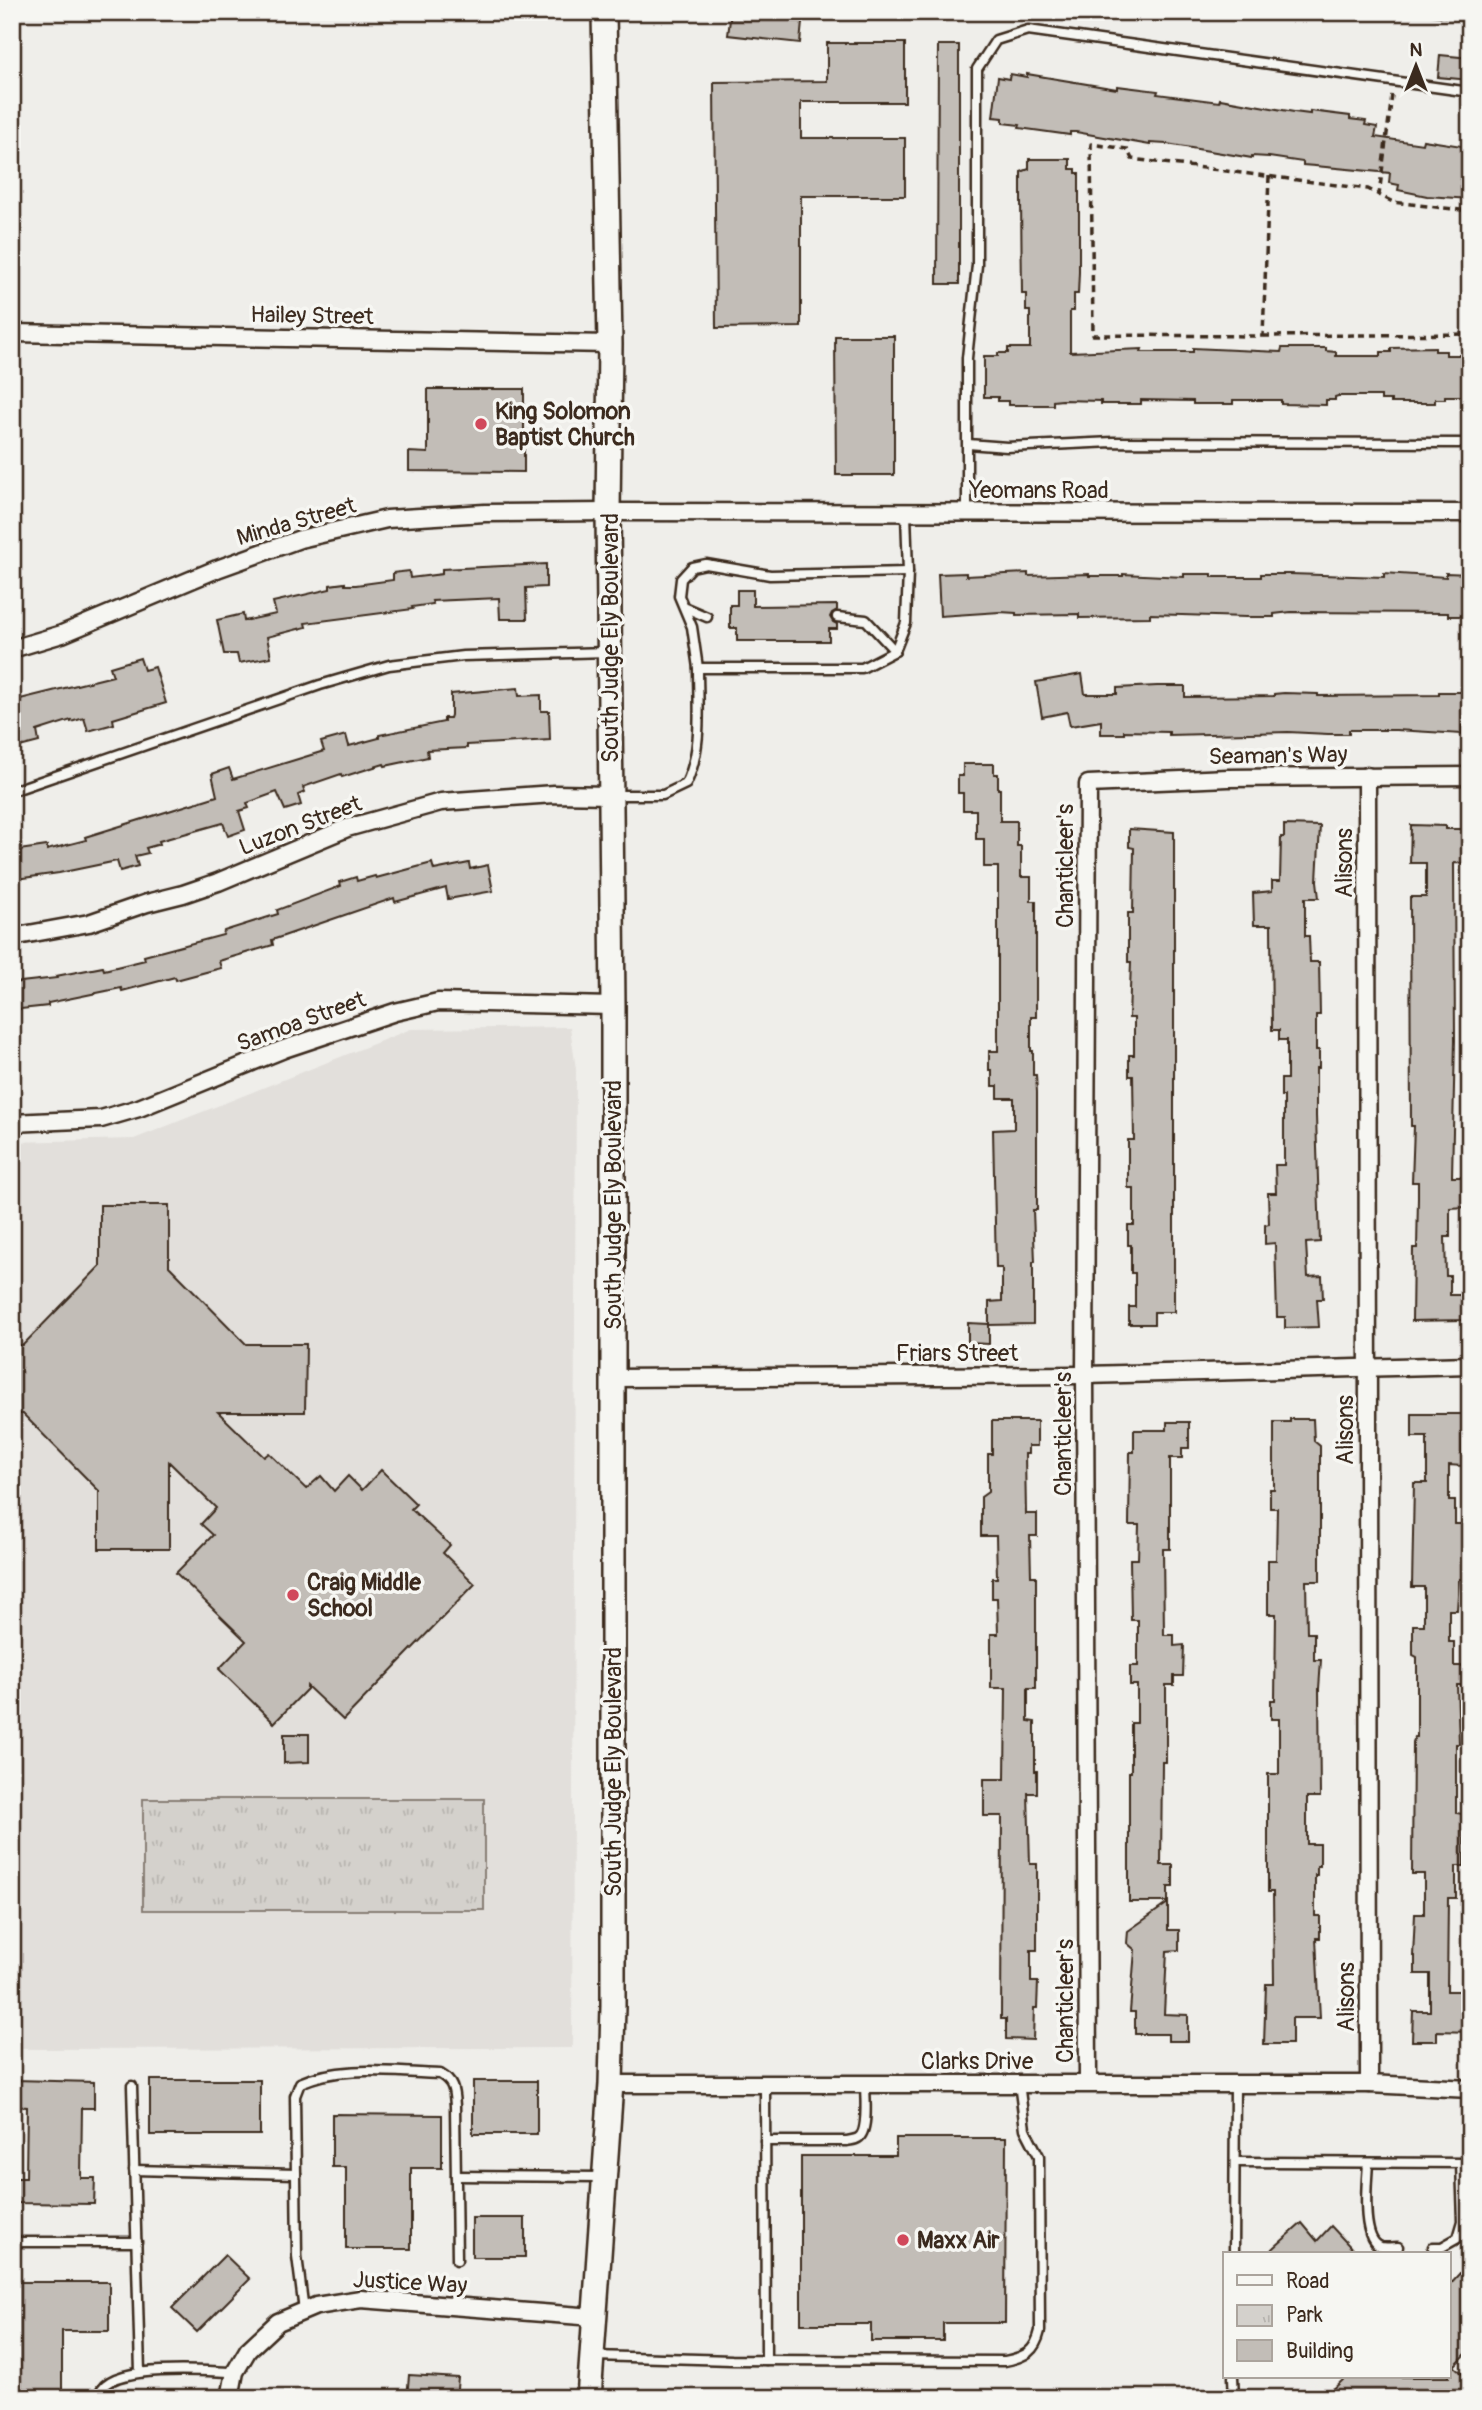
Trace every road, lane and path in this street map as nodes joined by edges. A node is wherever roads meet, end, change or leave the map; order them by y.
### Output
1 (604, 12) edge
2 (1394, 82) junction
3 (1470, 92) edge
4 (1269, 176) junction
5 (1379, 195) junction
6 (1470, 211) edge
7 (12, 333) edge
8 (1470, 334) edge
9 (1263, 336) junction
10 (610, 344) junction
11 (1470, 443) edge
12 (968, 444) junction
13 (608, 512) junction
14 (967, 512) junction
15 (906, 513) junction
16 (1470, 513) edge
17 (908, 572) junction
18 (686, 608) junction
19 (707, 617) dead end
20 (837, 617) dead end
21 (12, 649) edge
22 (895, 651) junction
23 (610, 652) junction
24 (698, 668) junction
25 (1367, 776) junction
26 (1470, 776) edge
27 (1088, 784) joint
28 (12, 791) edge
29 (611, 795) junction
30 (12, 937) edge
31 (613, 1006) junction
32 (12, 1123) edge
33 (1470, 1365) edge
34 (1367, 1369) junction
35 (1085, 1375) junction
36 (613, 1378) junction
37 (1019, 2083) junction
38 (1088, 2083) junction
39 (611, 2084) junction
40 (765, 2084) junction
41 (865, 2084) junction
42 (1235, 2084) junction
43 (1369, 2084) junction
44 (132, 2085) dead end
45 (1470, 2089) edge
46 (765, 2141) junction
47 (1235, 2162) junction
48 (1367, 2163) junction
49 (1465, 2163) edge
50 (134, 2170) junction
51 (296, 2174) junction
52 (456, 2176) junction
53 (604, 2177) junction
54 (12, 2242) edge
55 (136, 2242) junction
56 (1398, 2247) dead end
57 (1433, 2247) dead end
58 (1234, 2252) edge
59 (457, 2260) dead end
60 (304, 2311) junction
61 (594, 2317) junction
62 (591, 2356) junction
63 (766, 2360) junction
64 (140, 2372) junction
65 (235, 2372) junction
66 (1233, 2378) edge
67 (99, 2398) edge
68 (230, 2398) edge
69 (589, 2398) edge
70 (1234, 2398) edge

1 - 10 main road, South Judge Ely Boulevard
2 - 3 lane
2 - 5 path
2 - 12 lane
4 - 5 path
4 - 9 path
4 - 9 path
5 - 6 path
7 - 10 street, Hailey Street
8 - 9 path
10 - 13 main road, South Judge Ely Boulevard
11 - 12 lane
12 - 14 lane
13 - 15 street, Yeomans Road
13 - 21 street, Minda Street
13 - 23 main road, South Judge Ely Boulevard
14 - 15 street, Yeomans Road
14 - 16 street, Yeomans Road
15 - 17 lane
17 - 18 lane
17 - 22 lane
18 - 19 lane
18 - 24 lane
20 - 22 lane
22 - 24 lane
23 - 28 lane
23 - 29 main road, South Judge Ely Boulevard
24 - 29 lane
25 - 26 street, Seaman's Way
25 - 27 street, Seaman's Way
25 - 34 street, Alisons
27 - 35 street, Chanticleer's
29 - 30 street, Luzon Street
29 - 31 main road, South Judge Ely Boulevard
31 - 32 street, Samoa Street
31 - 36 main road, South Judge Ely Boulevard
33 - 34 street, Friars Street
34 - 35 street, Friars Street
34 - 43 street, Alisons
35 - 36 street, Friars Street
35 - 38 street, Chanticleer's
36 - 39 main road, South Judge Ely Boulevard
37 - 38 street, Clarks Drive
37 - 41 street, Clarks Drive
37 - 63 lane
38 - 42 street, Clarks Drive
39 - 40 street, Clarks Drive
39 - 53 main road, South Judge Ely Boulevard
40 - 41 street, Clarks Drive
40 - 46 lane
41 - 46 lane
42 - 43 street, Clarks Drive
42 - 47 lane
43 - 45 street, Clarks Drive
44 - 50 lane
46 - 63 lane
47 - 48 lane
47 - 58 lane
48 - 49 lane
48 - 56 lane
49 - 57 lane
50 - 51 lane
50 - 55 lane
51 - 52 lane
51 - 60 lane
52 - 53 lane
52 - 59 lane
53 - 61 main road, South Judge Ely Boulevard
54 - 55 lane
55 - 64 lane
60 - 61 street, Justice Way
60 - 65 street, Justice Way
61 - 62 main road, South Judge Ely Boulevard
62 - 63 lane
62 - 69 main road, South Judge Ely Boulevard
64 - 65 lane
64 - 67 lane
65 - 68 street, Justice Way
66 - 70 lane

